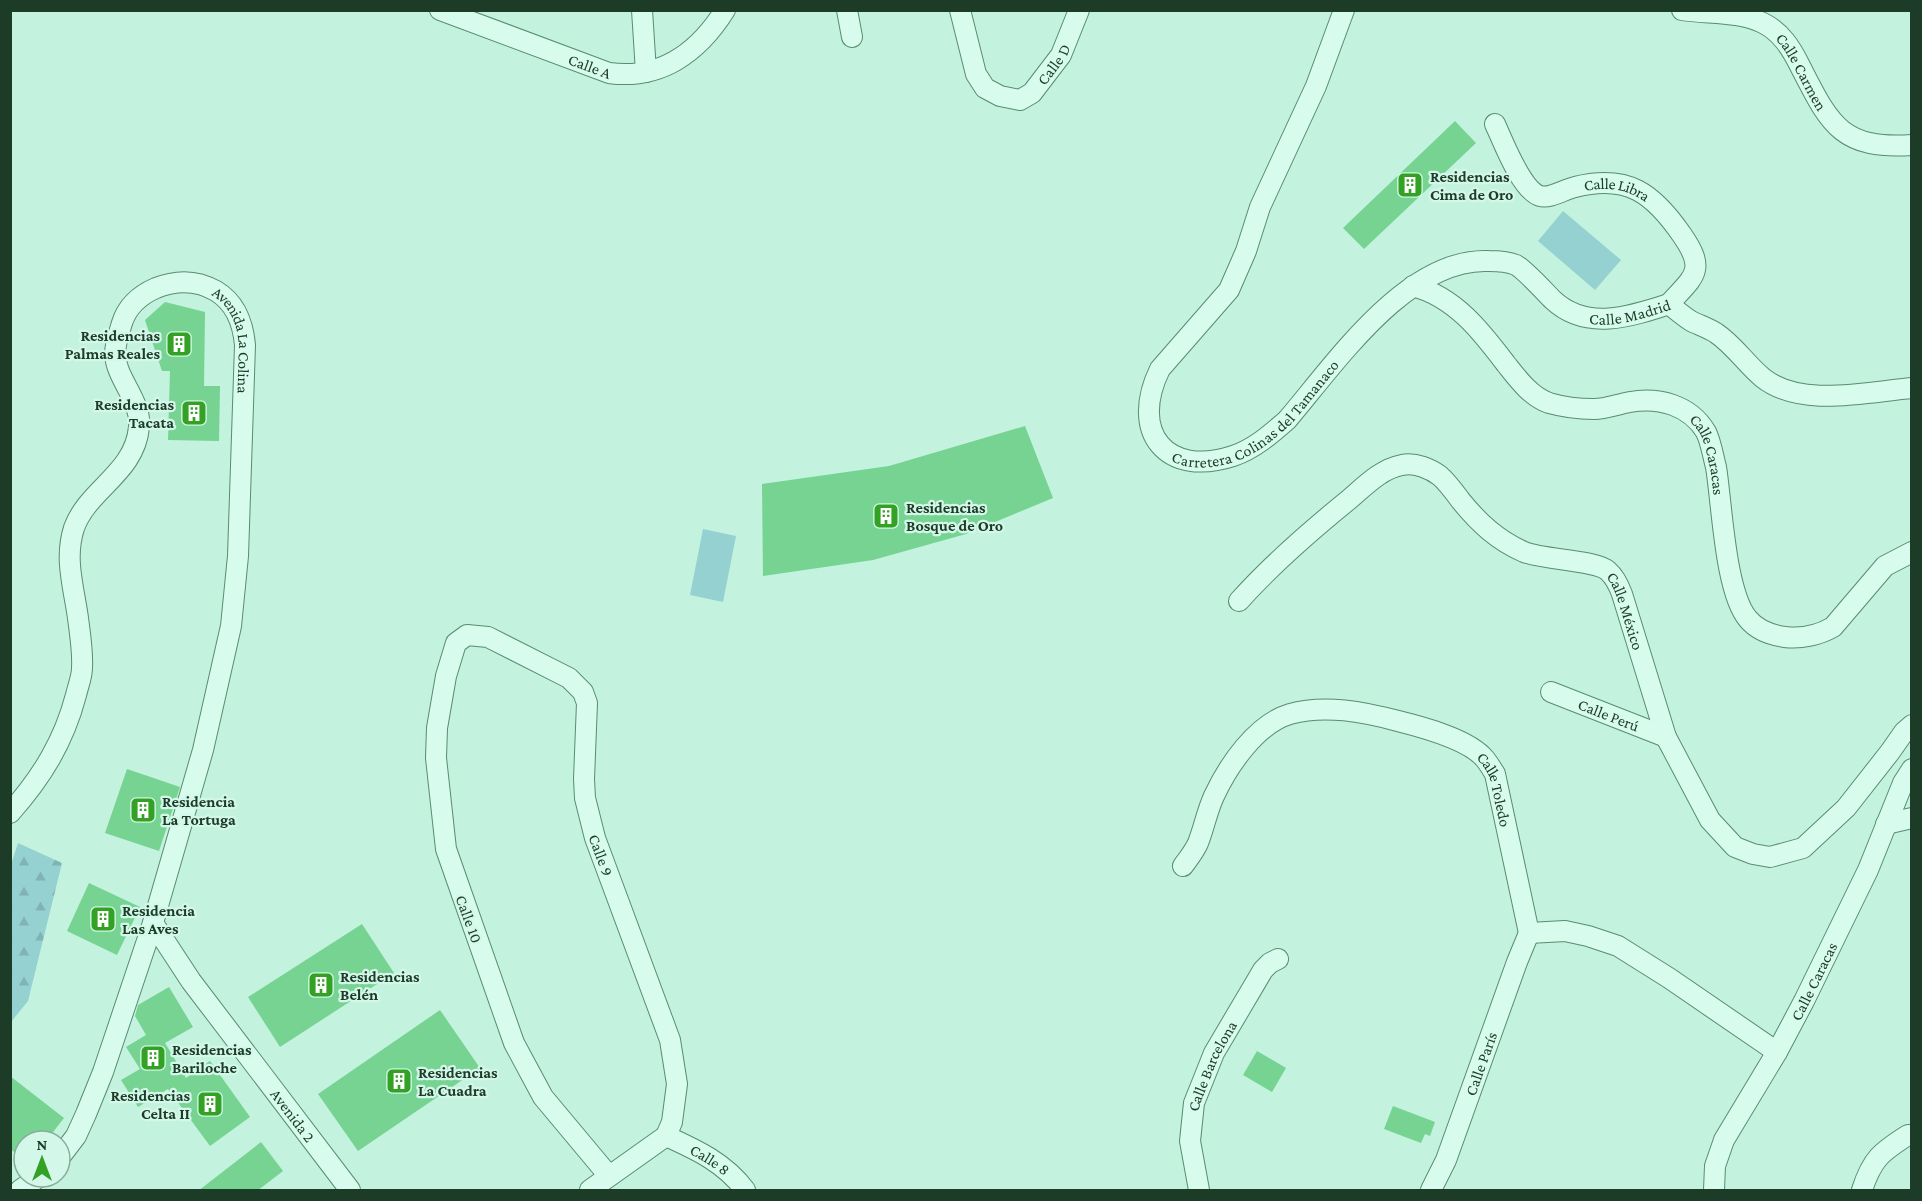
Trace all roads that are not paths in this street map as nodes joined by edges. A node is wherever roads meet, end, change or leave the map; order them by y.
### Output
1 (440, 10) edge
2 (642, 10) edge
3 (725, 10) edge
4 (847, 10) edge
5 (960, 10) edge
6 (1079, 10) edge
7 (1344, 10) edge
8 (1682, 10) edge
9 (852, 37) dead end
10 (646, 72) junction
11 (1495, 124) dead end
12 (1911, 145) edge
13 (1413, 286) junction
14 (1669, 304) junction
15 (1911, 388) edge
16 (1911, 552) edge
17 (1239, 601) dead end
18 (467, 635) joint
19 (1551, 692) dead end
20 (1911, 725) edge
21 (1666, 737) junction
22 (1911, 769) edge
23 (10, 813) edge
24 (1911, 818) edge
25 (1886, 824) junction
26 (1183, 866) dead end
27 (153, 923) junction
28 (1529, 933) junction
29 (1278, 959) dead end
30 (1777, 1052) junction
31 (1911, 1135) edge
32 (666, 1136) junction
33 (72, 1141) edge
34 (609, 1176) junction
35 (350, 1191) edge
36 (590, 1191) edge
37 (745, 1191) edge
38 (1199, 1191) edge
39 (1431, 1191) edge
40 (1714, 1191) edge
41 (1862, 1191) edge

1 - 10 street, Calle A
2 - 10 street
3 - 10 street, Calle A
4 - 9 street
5 - 6 street, Calle D
7 - 13 street, Carretera Colinas del Tamanaco
8 - 12 street, Calle Carmen
11 - 14 street, Calle Libra
13 - 14 street, Calle Madrid
13 - 16 street, Calle Caracas
14 - 15 street, Calle Madrid
17 - 21 street, Calle México
18 - 32 street, Calle 9
18 - 34 street, Calle 10
19 - 21 street, Calle Perú
20 - 21 street, Calle México
22 - 25 street, Calle Caracas
23 - 27 street, Avenida La Colina
24 - 25 street
25 - 30 street, Calle Caracas
26 - 28 street, Calle Toledo
27 - 33 street, Avenida La Colina
27 - 35 street, Avenida 2
28 - 30 street
28 - 39 street, Calle París
29 - 38 street, Calle Barcelona
30 - 40 street, Calle Caracas
31 - 41 street
32 - 34 street
32 - 37 street, Calle 8
34 - 36 street

